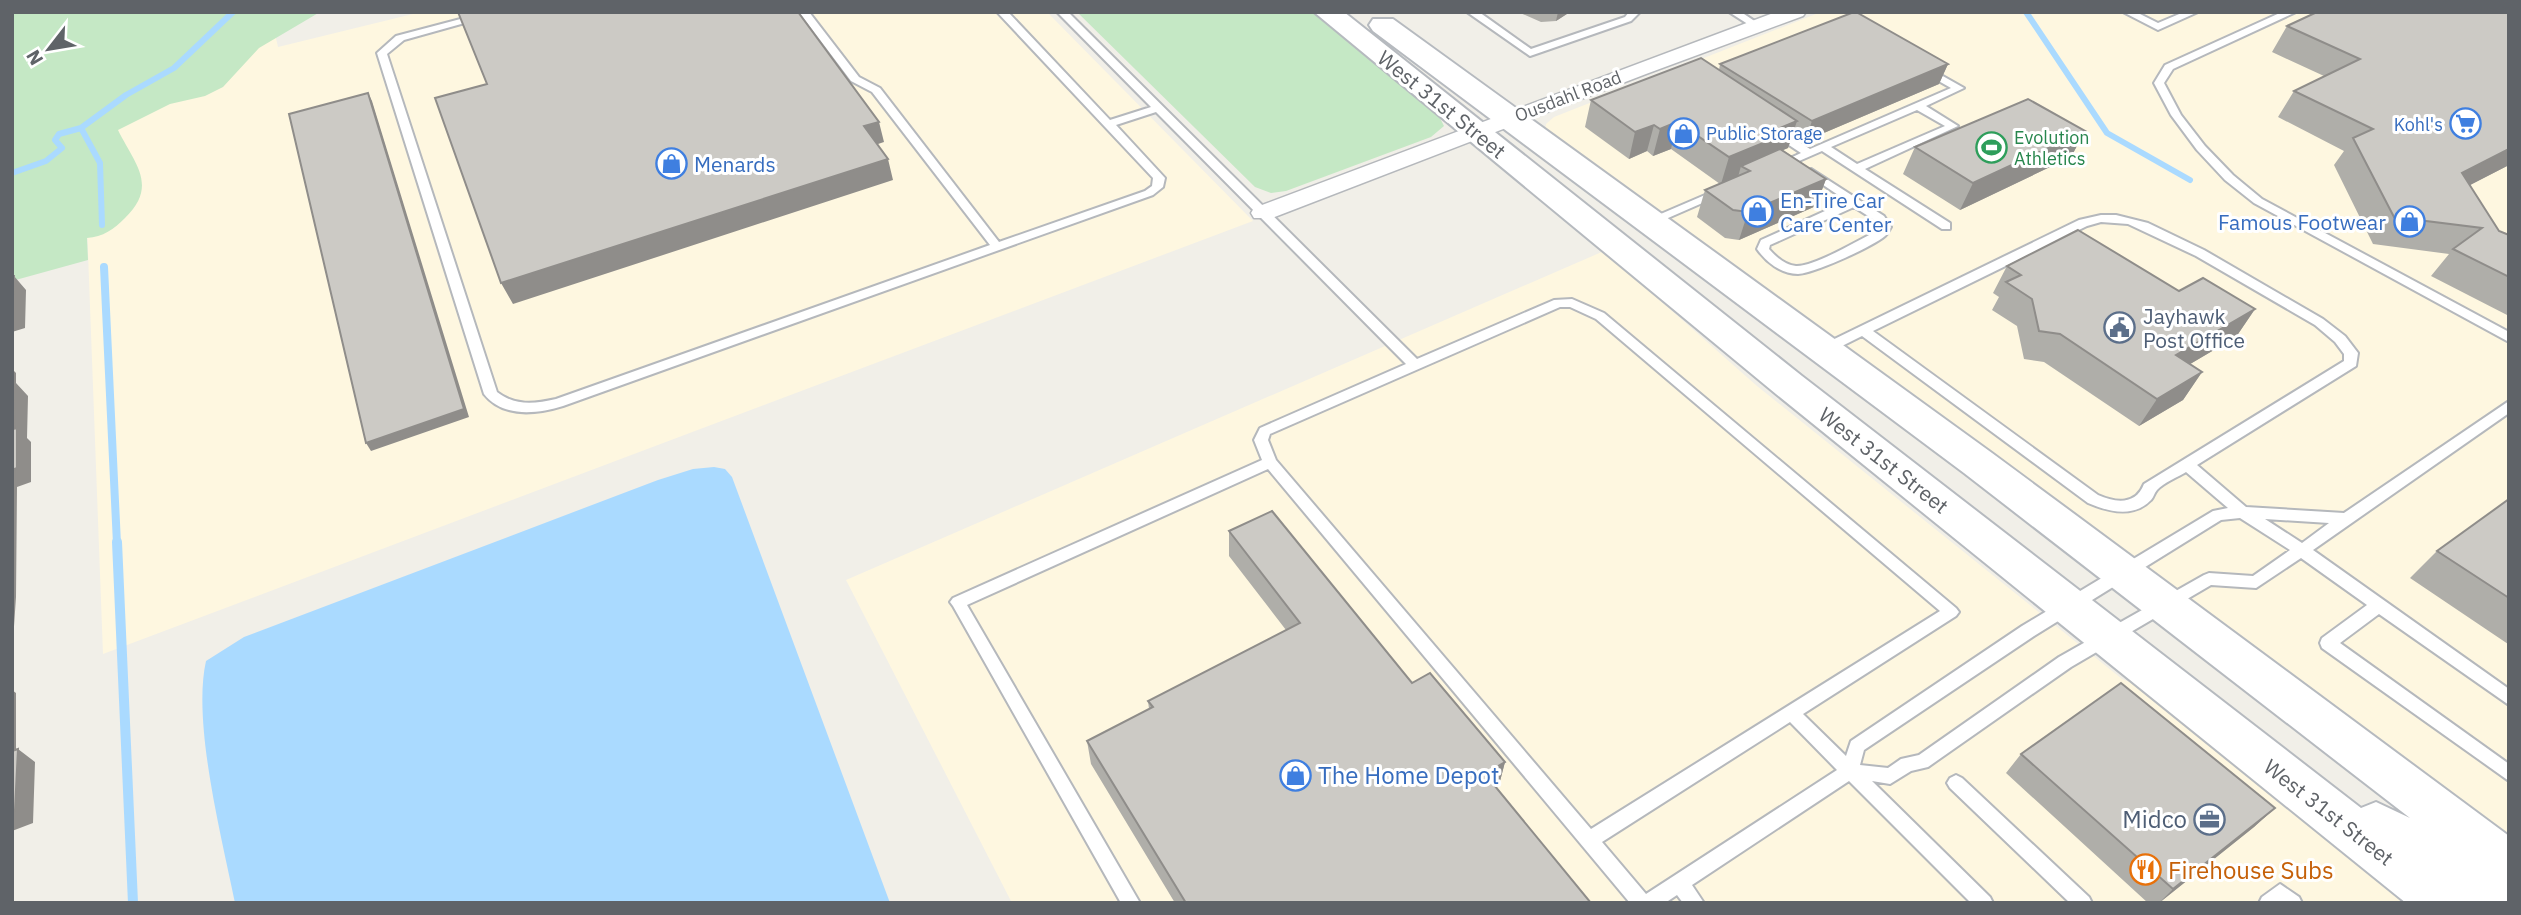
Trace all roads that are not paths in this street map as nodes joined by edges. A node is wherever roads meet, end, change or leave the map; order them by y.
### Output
1 (499, 12) edge
2 (804, 12) edge
3 (1002, 12) edge
4 (1062, 12) edge
5 (1327, 12) edge
6 (1365, 12) edge
7 (1472, 12) edge
8 (1635, 12) edge
9 (1734, 12) edge
10 (1796, 12) edge
11 (2128, 12) edge
12 (2193, 12) edge
13 (2291, 12) edge
14 (1757, 26) junction
15 (1915, 63) edge
16 (1918, 106) junction
17 (1158, 108) junction
18 (1509, 119) junction
19 (1109, 124) junction
20 (1766, 125) edge
21 (1476, 131) junction
22 (1823, 147) junction
23 (1809, 153) junction
24 (1793, 160) junction
25 (1857, 168) junction
26 (1769, 170) edge
27 (1734, 185) edge
28 (1855, 202) junction
29 (1263, 213) junction
30 (1648, 222) junction
31 (1947, 226) dead end
32 (997, 247) junction
33 (1653, 274) junction
34 (1864, 331) junction
35 (2509, 338) edge
36 (1825, 349) junction
37 (1414, 364) junction
38 (2509, 406) edge
39 (1270, 462) junction
40 (2187, 464) junction
41 (2242, 512) junction
42 (2346, 519) junction
43 (2299, 551) junction
44 (2122, 572) junction
45 (2165, 604) junction
46 (2068, 606) junction
47 (2378, 606) junction
48 (2108, 637) junction
49 (2509, 698) edge
50 (2190, 703) junction
51 (1791, 713) junction
52 (1850, 771) junction
53 (2509, 774) edge
54 (1956, 783) dead end
55 (1589, 840) junction
56 (2509, 865) edge
57 (1678, 883) junction
58 (1131, 903) edge
59 (1642, 903) edge
60 (1649, 903) edge
61 (1695, 903) edge
62 (1984, 903) edge
63 (2083, 903) edge
64 (2268, 903) edge
65 (2292, 903) edge
66 (2445, 903) edge
67 (2491, 903) edge

1 - 32 lane
2 - 32 lane
3 - 19 lane
4 - 17 lane
5 - 21 main road, West 31st Street
6 - 18 main road, West 31st Street
7 - 8 lane
9 - 14 lane
10 - 14 street, Ousdahl Road
11 - 12 lane
13 - 35 lane
14 - 18 street, Ousdahl Road
15 - 16 lane
16 - 22 lane
16 - 25 lane
17 - 19 lane
17 - 29 lane
18 - 21 street, Ousdahl Road
18 - 30 main road, West 31st Street
19 - 32 lane
20 - 23 lane
21 - 29 street, Ousdahl Road
21 - 33 main road, West 31st Street
22 - 23 lane
22 - 25 lane
23 - 24 lane
24 - 26 lane
24 - 28 lane
25 - 31 lane
27 - 30 lane
28 - 28 lane
29 - 37 lane
30 - 36 main road, West 31st Street
33 - 36 main road
33 - 46 main road, West 31st Street
34 - 36 lane
34 - 40 lane
34 - 40 lane
36 - 44 main road, West 31st Street
37 - 39 lane
37 - 51 lane
38 - 42 lane
39 - 55 lane
39 - 58 lane
40 - 41 lane
41 - 42 lane
41 - 43 lane
41 - 44 lane
42 - 43 lane
43 - 45 lane
43 - 47 lane
44 - 45 main road, West 31st Street
44 - 46 lane
45 - 48 lane
45 - 56 main road, West 31st Street
46 - 48 main road, West 31st Street
46 - 52 lane
47 - 49 lane
47 - 53 lane
48 - 50 main road, West 31st Street
48 - 52 lane
50 - 66 main road, West 31st Street
50 - 67 main road
51 - 52 lane
51 - 55 lane
52 - 57 lane
52 - 62 lane
54 - 63 lane
55 - 59 lane
57 - 60 lane
57 - 61 lane
64 - 65 lane

